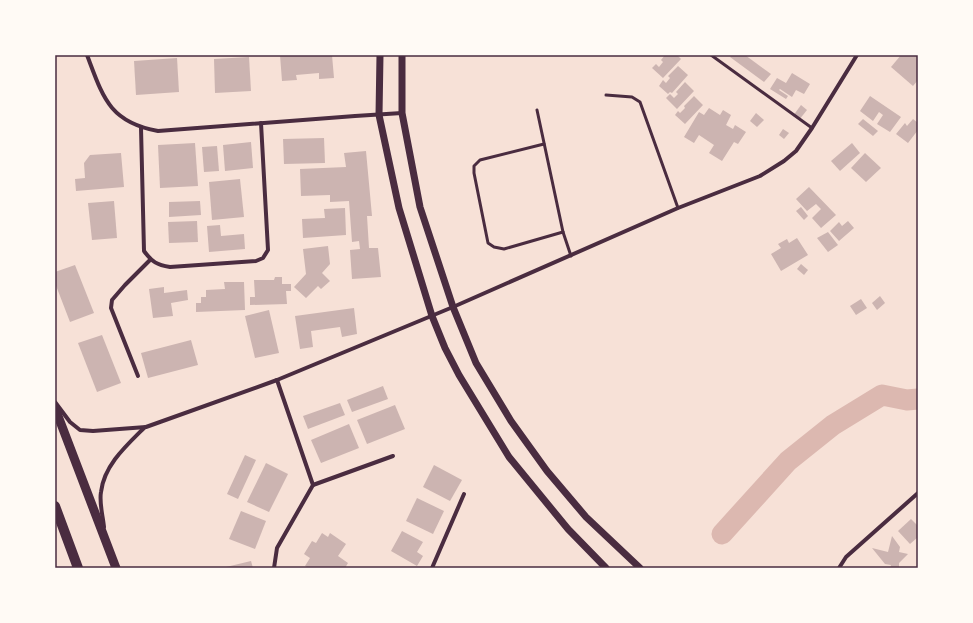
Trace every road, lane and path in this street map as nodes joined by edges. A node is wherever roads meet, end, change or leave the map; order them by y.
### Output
1 (87, 55) edge
2 (380, 55) edge
3 (402, 55) edge
4 (711, 55) edge
5 (857, 55) edge
6 (606, 95) dead end
7 (537, 110) dead end
8 (402, 113) junction
9 (379, 114) junction
10 (261, 123) junction
11 (141, 128) junction
12 (812, 128) junction
13 (544, 144) junction
14 (678, 208) junction
15 (563, 232) junction
16 (571, 256) junction
17 (150, 260) junction
18 (453, 307) junction
19 (432, 316) junction
20 (138, 376) dead end
21 (277, 380) junction
22 (55, 402) edge
23 (55, 408) edge
24 (146, 426) junction
25 (393, 456) dead end
26 (313, 485) junction
27 (918, 493) edge
28 (464, 494) dead end
29 (55, 506) edge
30 (104, 537) junction
31 (78, 568) edge
32 (116, 568) edge
33 (274, 568) edge
34 (432, 568) edge
35 (606, 568) edge
36 (640, 568) edge
37 (839, 568) edge

1 - 11 street
2 - 9 street
3 - 8 street
4 - 12 lane
5 - 12 street
6 - 14 lane
7 - 13 lane
8 - 9 street
8 - 18 street
9 - 10 street
9 - 19 street
10 - 11 street
10 - 17 street
11 - 17 street
12 - 14 street
13 - 15 lane
13 - 15 lane
14 - 16 street
15 - 16 lane
16 - 18 street
17 - 20 street
18 - 19 street
18 - 36 street
19 - 21 street
19 - 35 street
21 - 24 street
21 - 26 street
22 - 24 street
23 - 30 highway
24 - 30 street
25 - 26 street
26 - 33 street
27 - 37 street
28 - 34 street
29 - 31 highway
30 - 32 highway

